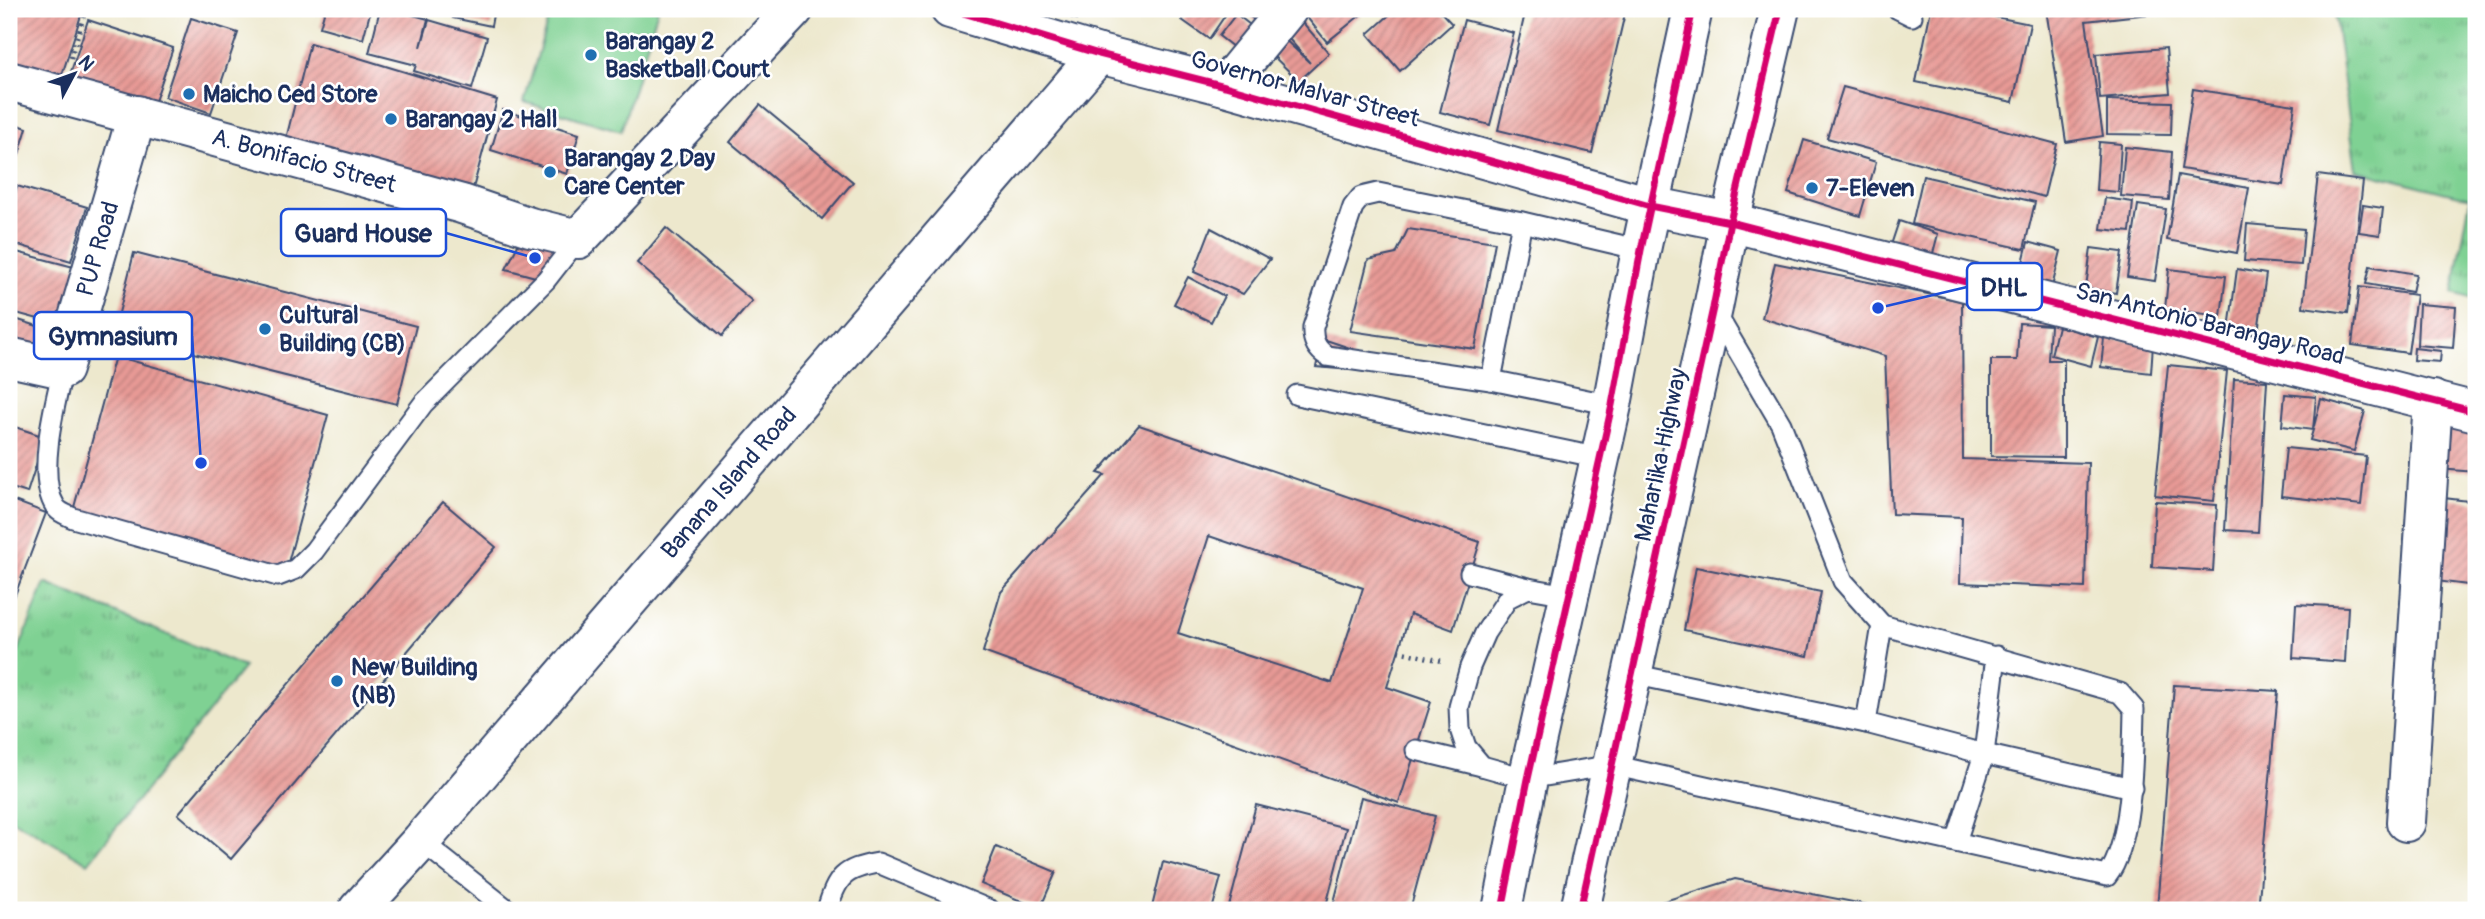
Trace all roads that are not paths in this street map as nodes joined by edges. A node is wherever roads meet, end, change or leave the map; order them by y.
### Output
1 (794, 9) edge
2 (950, 9) edge
3 (1289, 9) edge
4 (1693, 9) edge
5 (1780, 9) edge
6 (1099, 54) junction
7 (9, 81) edge
8 (1225, 86) junction
9 (137, 115) junction
10 (1650, 206) junction
11 (1522, 222) junction
12 (1730, 222) junction
13 (578, 239) junction
14 (1640, 250) junction
15 (1713, 308) junction
16 (9, 357) edge
17 (63, 369) junction
18 (1491, 380) junction
19 (1297, 395) dead end
20 (2432, 400) junction
21 (1612, 405) junction
22 (2476, 412) edge
23 (1600, 458) junction
24 (1470, 573) dead end
25 (1528, 589) junction
26 (1567, 595) junction
27 (1882, 625) junction
28 (1996, 656) junction
29 (1632, 674) junction
30 (1866, 723) junction
31 (1416, 750) dead end
32 (1984, 754) junction
33 (1612, 765) junction
34 (1482, 766) junction
35 (1528, 779) junction
36 (2132, 788) junction
37 (2406, 822) dead end
38 (421, 841) junction
39 (1956, 842) junction
40 (358, 910) edge
41 (508, 910) edge
42 (827, 910) edge
43 (990, 910) edge
44 (1502, 910) edge
45 (1580, 910) edge

1 - 13 main road
2 - 6 main road, Governor Malvar Street
3 - 8 main road
4 - 10 main road
5 - 12 main road, Maharlika Highway
6 - 8 main road, Governor Malvar Street
6 - 38 main road, Banana Island Road
7 - 9 main road, A. Bonifacio Street
8 - 10 main road, Governor Malvar Street
9 - 13 main road, A. Bonifacio Street
9 - 17 main road, PUP Road
10 - 12 main road, Governor Malvar Street
10 - 14 main road
11 - 14 lane
11 - 18 lane
11 - 18 lane
12 - 15 main road, Maharlika Highway
12 - 20 main road, San Antonio Barangay Road
13 - 17 lane
14 - 21 main road
15 - 27 lane
15 - 29 main road, Maharlika Highway
16 - 17 main road
18 - 21 lane
19 - 23 lane
20 - 22 main road, San Antonio Barangay Road
20 - 37 main road
21 - 23 main road
23 - 26 main road
24 - 25 lane
25 - 26 lane
25 - 34 lane
26 - 35 main road
27 - 28 lane
27 - 30 lane
28 - 32 lane
28 - 36 lane
29 - 30 lane
29 - 33 main road, Maharlika Highway
30 - 32 lane
31 - 34 lane
32 - 36 lane
32 - 39 lane
33 - 35 lane
33 - 39 lane
33 - 45 main road, Maharlika Highway
34 - 35 lane
35 - 44 main road
36 - 39 lane
38 - 40 main road, Banana Island Road
38 - 41 lane
42 - 43 lane

